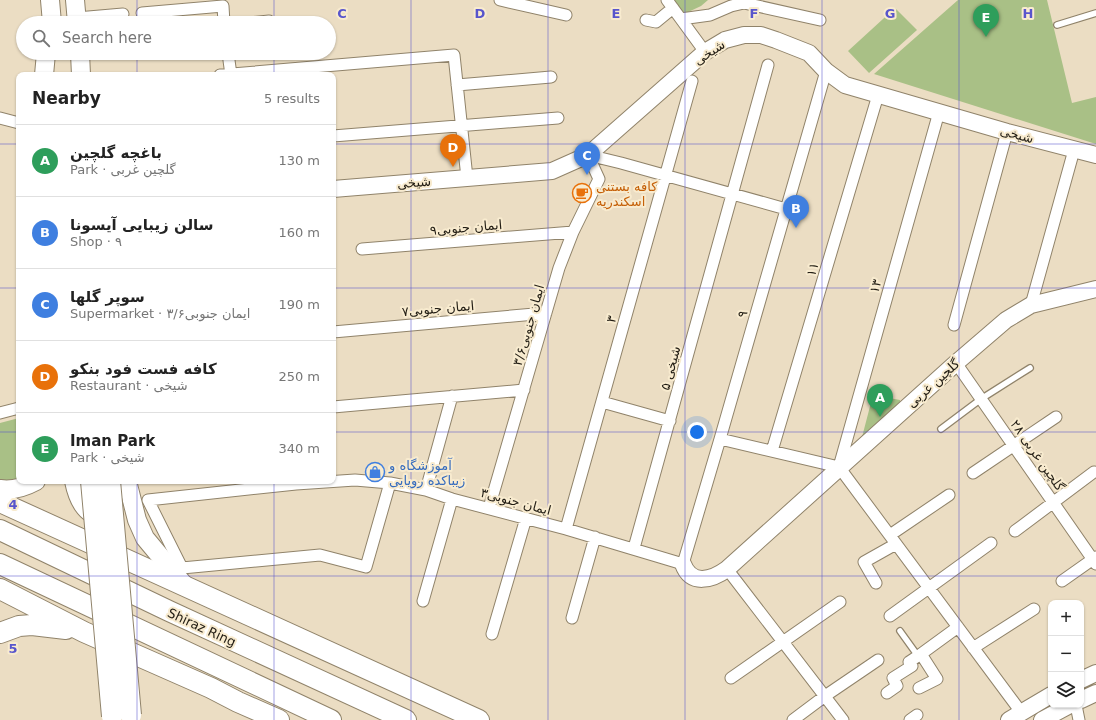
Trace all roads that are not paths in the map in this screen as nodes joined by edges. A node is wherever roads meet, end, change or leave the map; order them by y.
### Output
1 (75, 0) edge
2 (500, 0) edge
3 (531, 3) edge
4 (670, 4) edge
5 (142, 12) dead end
6 (1096, 13) edge
7 (123, 14) dead end
8 (566, 15) dead end
9 (77, 16) edge
10 (110, 16) edge
11 (224, 16) edge
12 (681, 19) junction
13 (646, 20) dead end
14 (820, 20) dead end
15 (1057, 25) dead end
16 (705, 52) junction
17 (45, 60) edge
18 (55, 60) edge
19 (80, 60) edge
20 (228, 60) edge
21 (768, 65) dead end
22 (826, 71) junction
23 (44, 72) edge
24 (56, 72) edge
25 (81, 72) edge
26 (227, 72) edge
27 (261, 72) edge
28 (551, 77) dead end
29 (692, 81) dead end
30 (457, 85) junction
31 (878, 95) junction
32 (940, 112) junction
33 (0, 118) edge
34 (558, 118) dead end
35 (16, 122) edge
36 (462, 126) junction
37 (1007, 132) junction
38 (336, 136) edge
39 (1074, 150) junction
40 (588, 155) junction
41 (1096, 155) edge
42 (667, 176) junction
43 (467, 178) junction
44 (336, 189) edge
45 (732, 195) junction
46 (786, 209) junction
47 (573, 232) junction
48 (362, 249) dead end
49 (1096, 289) edge
50 (1031, 305) junction
51 (546, 313) junction
52 (954, 325) dead end
53 (336, 332) edge
54 (956, 363) junction
55 (1030, 368) dead end
56 (524, 390) junction
57 (452, 396) junction
58 (981, 399) junction
59 (602, 402) junction
60 (336, 407) edge
61 (16, 409) edge
62 (0, 412) edge
63 (1056, 417) dead end
64 (670, 421) junction
65 (941, 429) dead end
66 (720, 439) junction
67 (1013, 445) junction
68 (772, 451) junction
69 (839, 467) junction
70 (1094, 472) dead end
71 (972, 473) dead end
72 (336, 481) edge
73 (390, 483) junction
74 (30, 484) edge
75 (75, 484) edge
76 (91, 484) edge
77 (110, 484) edge
78 (122, 484) edge
79 (128, 484) edge
80 (280, 484) edge
81 (0, 489) edge
82 (426, 490) junction
83 (949, 495) dead end
84 (452, 499) junction
85 (0, 502) edge
86 (1053, 502) junction
87 (489, 508) junction
88 (526, 518) junction
89 (566, 529) junction
90 (0, 530) edge
91 (1015, 531) dead end
92 (595, 537) junction
93 (893, 540) junction
94 (991, 543) dead end
95 (634, 548) junction
96 (1095, 560) edge
97 (0, 564) edge
98 (683, 564) junction
99 (723, 572) junction
100 (1062, 581) dead end
101 (876, 584) dead end
102 (928, 587) junction
103 (187, 588) junction
104 (0, 589) edge
105 (423, 601) dead end
106 (840, 602) dead end
107 (1034, 609) dead end
108 (890, 616) dead end
109 (572, 618) dead end
110 (955, 623) junction
111 (900, 631) dead end
112 (84, 632) junction
113 (0, 633) edge
114 (492, 634) dead end
115 (782, 641) junction
116 (974, 648) junction
117 (920, 655) junction
118 (878, 660) dead end
119 (1096, 673) edge
120 (731, 678) dead end
121 (1084, 679) edge
122 (919, 688) dead end
123 (887, 693) dead end
124 (1096, 693) edge
125 (824, 696) junction
126 (1048, 697) edge
127 (1084, 699) edge
128 (238, 702) junction
129 (1065, 708) edge
130 (1077, 708) edge
131 (1015, 716) edge
132 (121, 718) edge
133 (256, 720) edge
134 (279, 720) edge
135 (330, 720) edge
136 (406, 720) edge
137 (479, 720) edge
138 (793, 720) edge
139 (843, 720) edge
140 (1043, 720) edge
141 (1079, 720) edge

1 - 9 main road
2 - 3 street
3 - 8 street
4 - 12 street
4 - 13 street
5 - 11 street
6 - 15 lane
7 - 10 street
12 - 14 street
12 - 16 street
16 - 22 street, شیخی
16 - 40 street, شیخی
17 - 23 main road
18 - 24 main road
19 - 25 main road
20 - 26 street
21 - 45 street, شیخی ۵
22 - 31 street, شیخی
22 - 46 street, ۹
27 - 30 street
28 - 30 street
29 - 42 street, ۳
30 - 36 street
31 - 32 street, شیخی
31 - 68 street, ۱۱
32 - 37 street, شیخی
32 - 69 street, ۱۳
33 - 35 street
34 - 36 street
36 - 38 street
36 - 43 street
37 - 39 street, شیخی
37 - 52 street
39 - 41 street, شیخی
39 - 50 street
40 - 42 street
40 - 43 street, شیخی
40 - 47 street, ایمان جنوبی۳/۶
42 - 45 street
42 - 59 street, ۳
43 - 44 street, شیخی
45 - 46 street
45 - 64 street, شیخی ۵
46 - 66 street, ۹
47 - 48 street, ایمان جنوبی۹
47 - 51 street, ایمان جنوبی۳/۶
49 - 50 street, گلچین غربی
50 - 54 street, گلچین غربی
51 - 53 street, ایمان جنوبی۷
51 - 56 street, ایمان جنوبی۳/۶
54 - 58 street, گلچین غربی ۲۸
54 - 69 street, گلچین غربی
55 - 58 lane
56 - 57 street
56 - 87 street, ایمان جنوبی۳/۶
57 - 60 street
57 - 82 street
58 - 65 lane
58 - 67 street, گلچین غربی ۲۸
59 - 64 street
59 - 89 street, ۳
61 - 62 street
63 - 67 street
64 - 95 street, شیخی ۵
66 - 68 street
66 - 98 street, ۹
67 - 71 street
67 - 86 street, گلچین غربی ۲۸
68 - 69 street
69 - 93 street
69 - 99 street, گلچین غربی
70 - 86 street
72 - 73 street, ایمان جنوبی۳
73 - 80 street, ایمان جنوبی۳
73 - 82 street, ایمان جنوبی۳
74 - 81 main road
75 - 78 main road
76 - 132 highway, bridge
77 - 132 highway, bridge
79 - 103 main road
82 - 84 street, ایمان جنوبی۳
83 - 93 street
84 - 87 street, ایمان جنوبی۳
84 - 105 street
85 - 103 highway
86 - 91 street
86 - 96 street, گلچین غربی ۲۸
87 - 88 street, ایمان جنوبی۳
88 - 89 street, ایمان جنوبی۳
88 - 114 street
89 - 92 street, ایمان جنوبی۳
90 - 136 highway, Shiraz Ring
92 - 95 street, ایمان جنوبی۳
92 - 109 street
93 - 101 street
93 - 102 street
94 - 102 street
95 - 98 street, ایمان جنوبی۳
96 - 100 street
97 - 135 highway
98 - 99 street
99 - 115 street
102 - 108 street
102 - 110 street
103 - 137 highway
104 - 112 highway
106 - 115 street
107 - 116 street
110 - 116 street
110 - 117 street
111 - 117 lane
112 - 113 highway
112 - 128 highway
115 - 120 street
115 - 125 street
116 - 131 street
117 - 122 street
117 - 123 street
118 - 125 street
119 - 121 street
124 - 127 street
125 - 138 street
125 - 139 street
126 - 131 street
128 - 133 highway
128 - 134 highway
129 - 140 street
130 - 141 street

